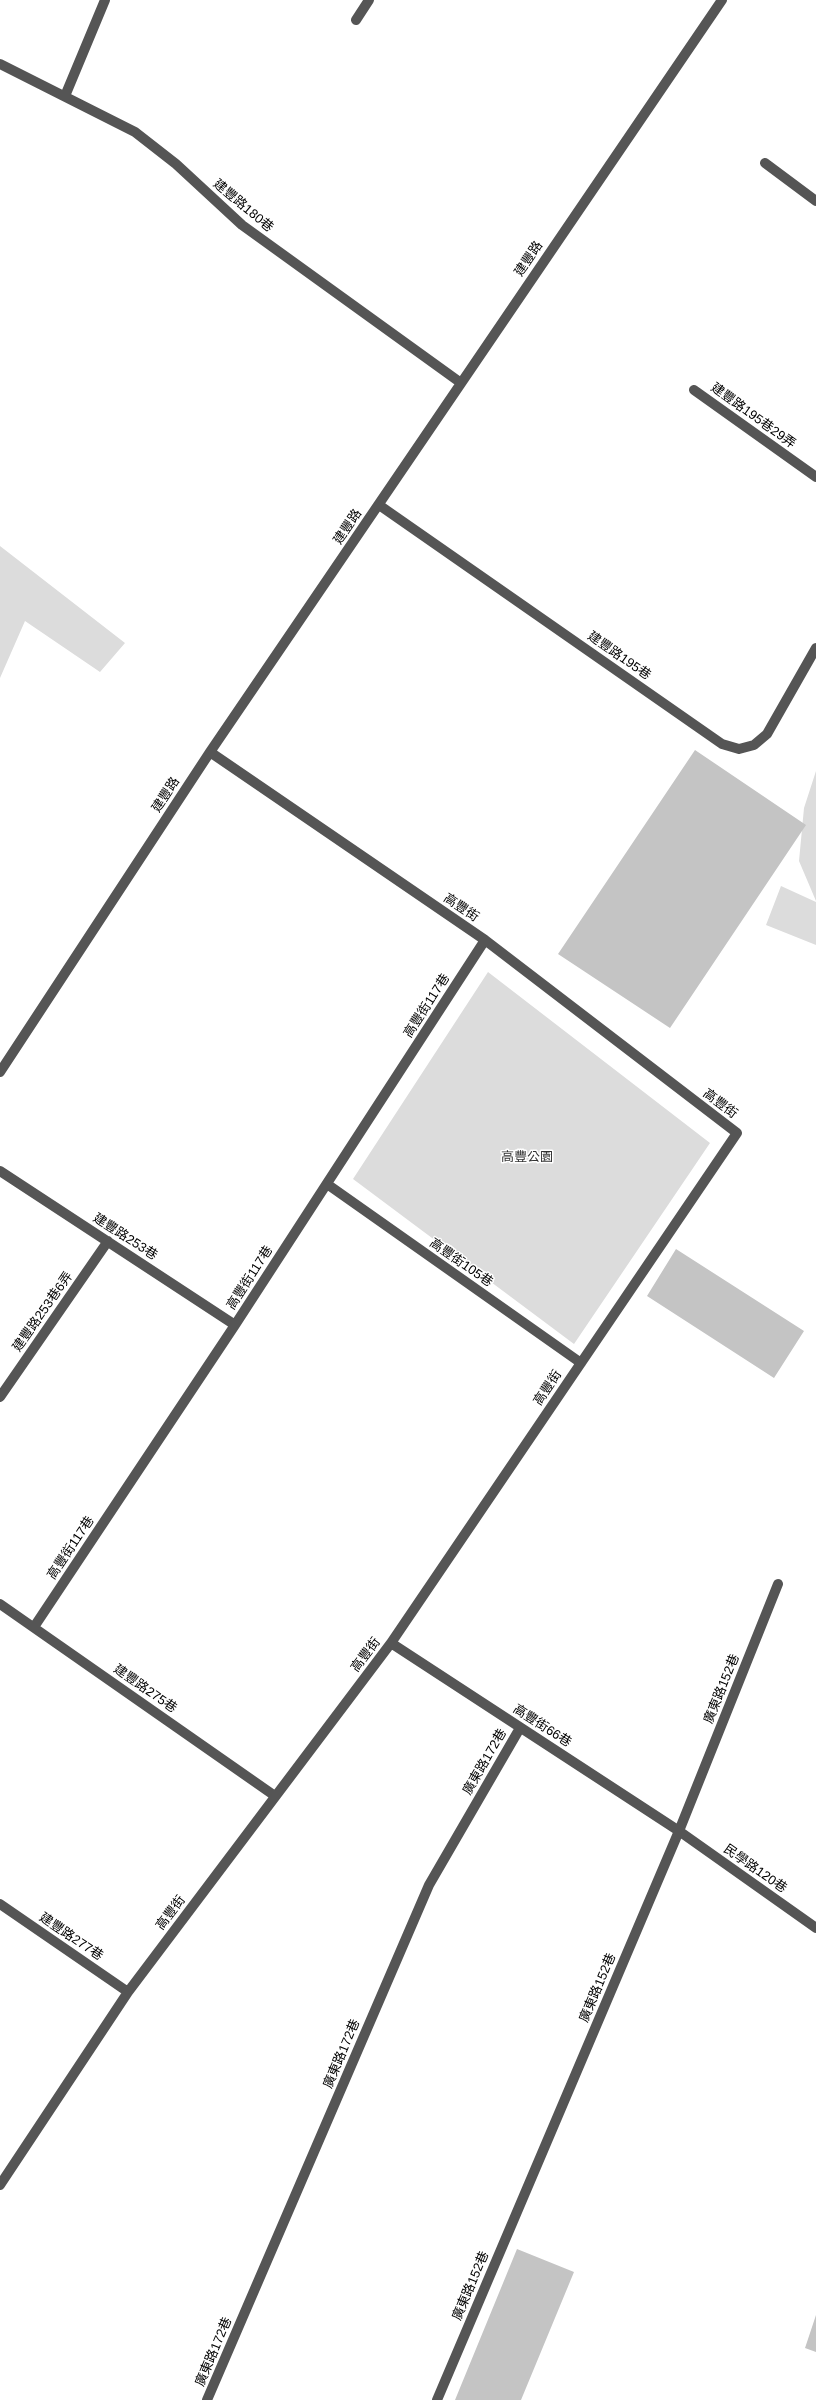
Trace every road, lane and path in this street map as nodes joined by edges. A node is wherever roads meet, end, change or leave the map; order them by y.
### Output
1 (105, 0) edge
2 (369, 0) edge
3 (722, 0) edge
4 (356, 20) dead end
5 (0, 64) edge
6 (65, 96) junction
7 (765, 163) dead end
8 (816, 201) edge
9 (461, 383) junction
10 (694, 390) dead end
11 (816, 477) edge
12 (379, 505) junction
13 (816, 648) edge
14 (210, 752) junction
15 (485, 940) junction
16 (0, 1072) edge
17 (0, 1171) edge
18 (327, 1184) junction
19 (108, 1241) junction
20 (235, 1325) junction
21 (581, 1364) junction
22 (0, 1398) edge
23 (778, 1584) dead end
24 (0, 1604) edge
25 (34, 1627) junction
26 (391, 1643) junction
27 (520, 1728) junction
28 (275, 1796) junction
29 (679, 1831) junction
30 (0, 1904) edge
31 (816, 1928) edge
32 (128, 1992) junction
33 (0, 2184) edge
34 (207, 2400) edge
35 (437, 2400) edge

1 - 6 street
2 - 4 street
3 - 9 street, 建豐路
5 - 6 street, 建豐路180巷
6 - 9 street, 建豐路180巷
7 - 8 street
9 - 12 street, 建豐路
10 - 11 street, 建豐路195巷29弄
12 - 13 street, 建豐路195巷
12 - 14 street, 建豐路
14 - 15 street, 高豐街
14 - 16 street, 建豐路
15 - 18 street, 高豐街117巷
15 - 21 street, 高豐街
17 - 19 street, 建豐路253巷
18 - 20 street, 高豐街117巷
18 - 21 street, 高豐街105巷
19 - 20 street, 建豐路253巷
19 - 22 street, 建豐路253巷6弄
20 - 25 street, 高豐街117巷
21 - 26 street, 高豐街
23 - 29 street, 廣東路152巷
24 - 25 street, 建豐路275巷
25 - 28 street, 建豐路275巷
26 - 27 street, 高豐街66巷
26 - 28 street, 高豐街
27 - 29 street, 高豐街66巷
27 - 34 street, 廣東路172巷
28 - 32 street, 高豐街
29 - 31 street, 民學路120巷
29 - 35 street, 廣東路152巷
30 - 32 street, 建豐路277巷
32 - 33 street, 高豐街

